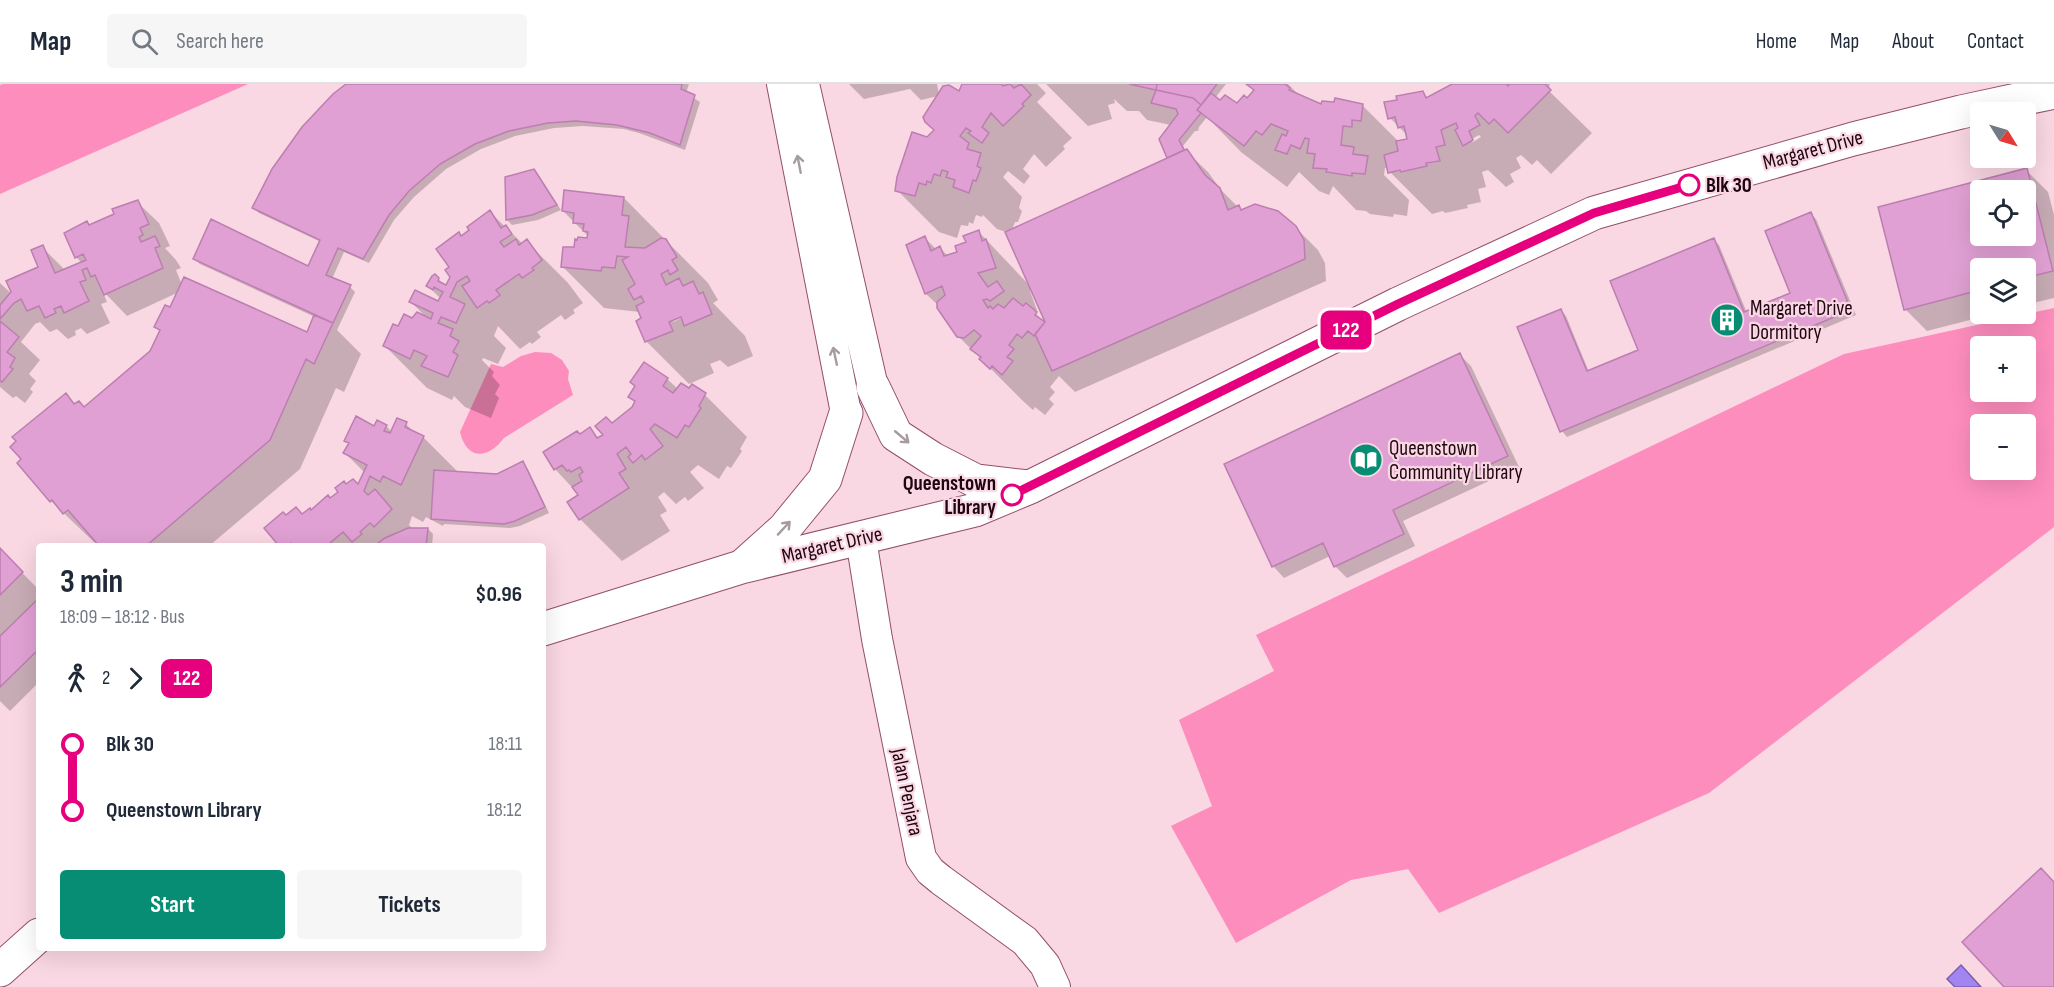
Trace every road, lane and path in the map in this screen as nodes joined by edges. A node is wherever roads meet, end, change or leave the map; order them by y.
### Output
1 (782, 84) edge
2 (804, 84) edge
3 (2054, 92) edge
4 (873, 387) joint
5 (846, 413) joint
6 (1030, 487) junction
7 (861, 539) junction
8 (741, 567) junction
9 (546, 628) edge
10 (36, 938) edge
11 (0, 969) edge
12 (1055, 987) edge

5 -> 1 street
2 - 4 street
3 - 6 street, Margaret Drive
4 -> 6 street
8 -> 5 street
6 - 7 street, Margaret Drive
7 - 8 street, Margaret Drive
7 - 12 street, Jalan Penjara
8 - 9 street, Margaret Drive
10 - 11 street

